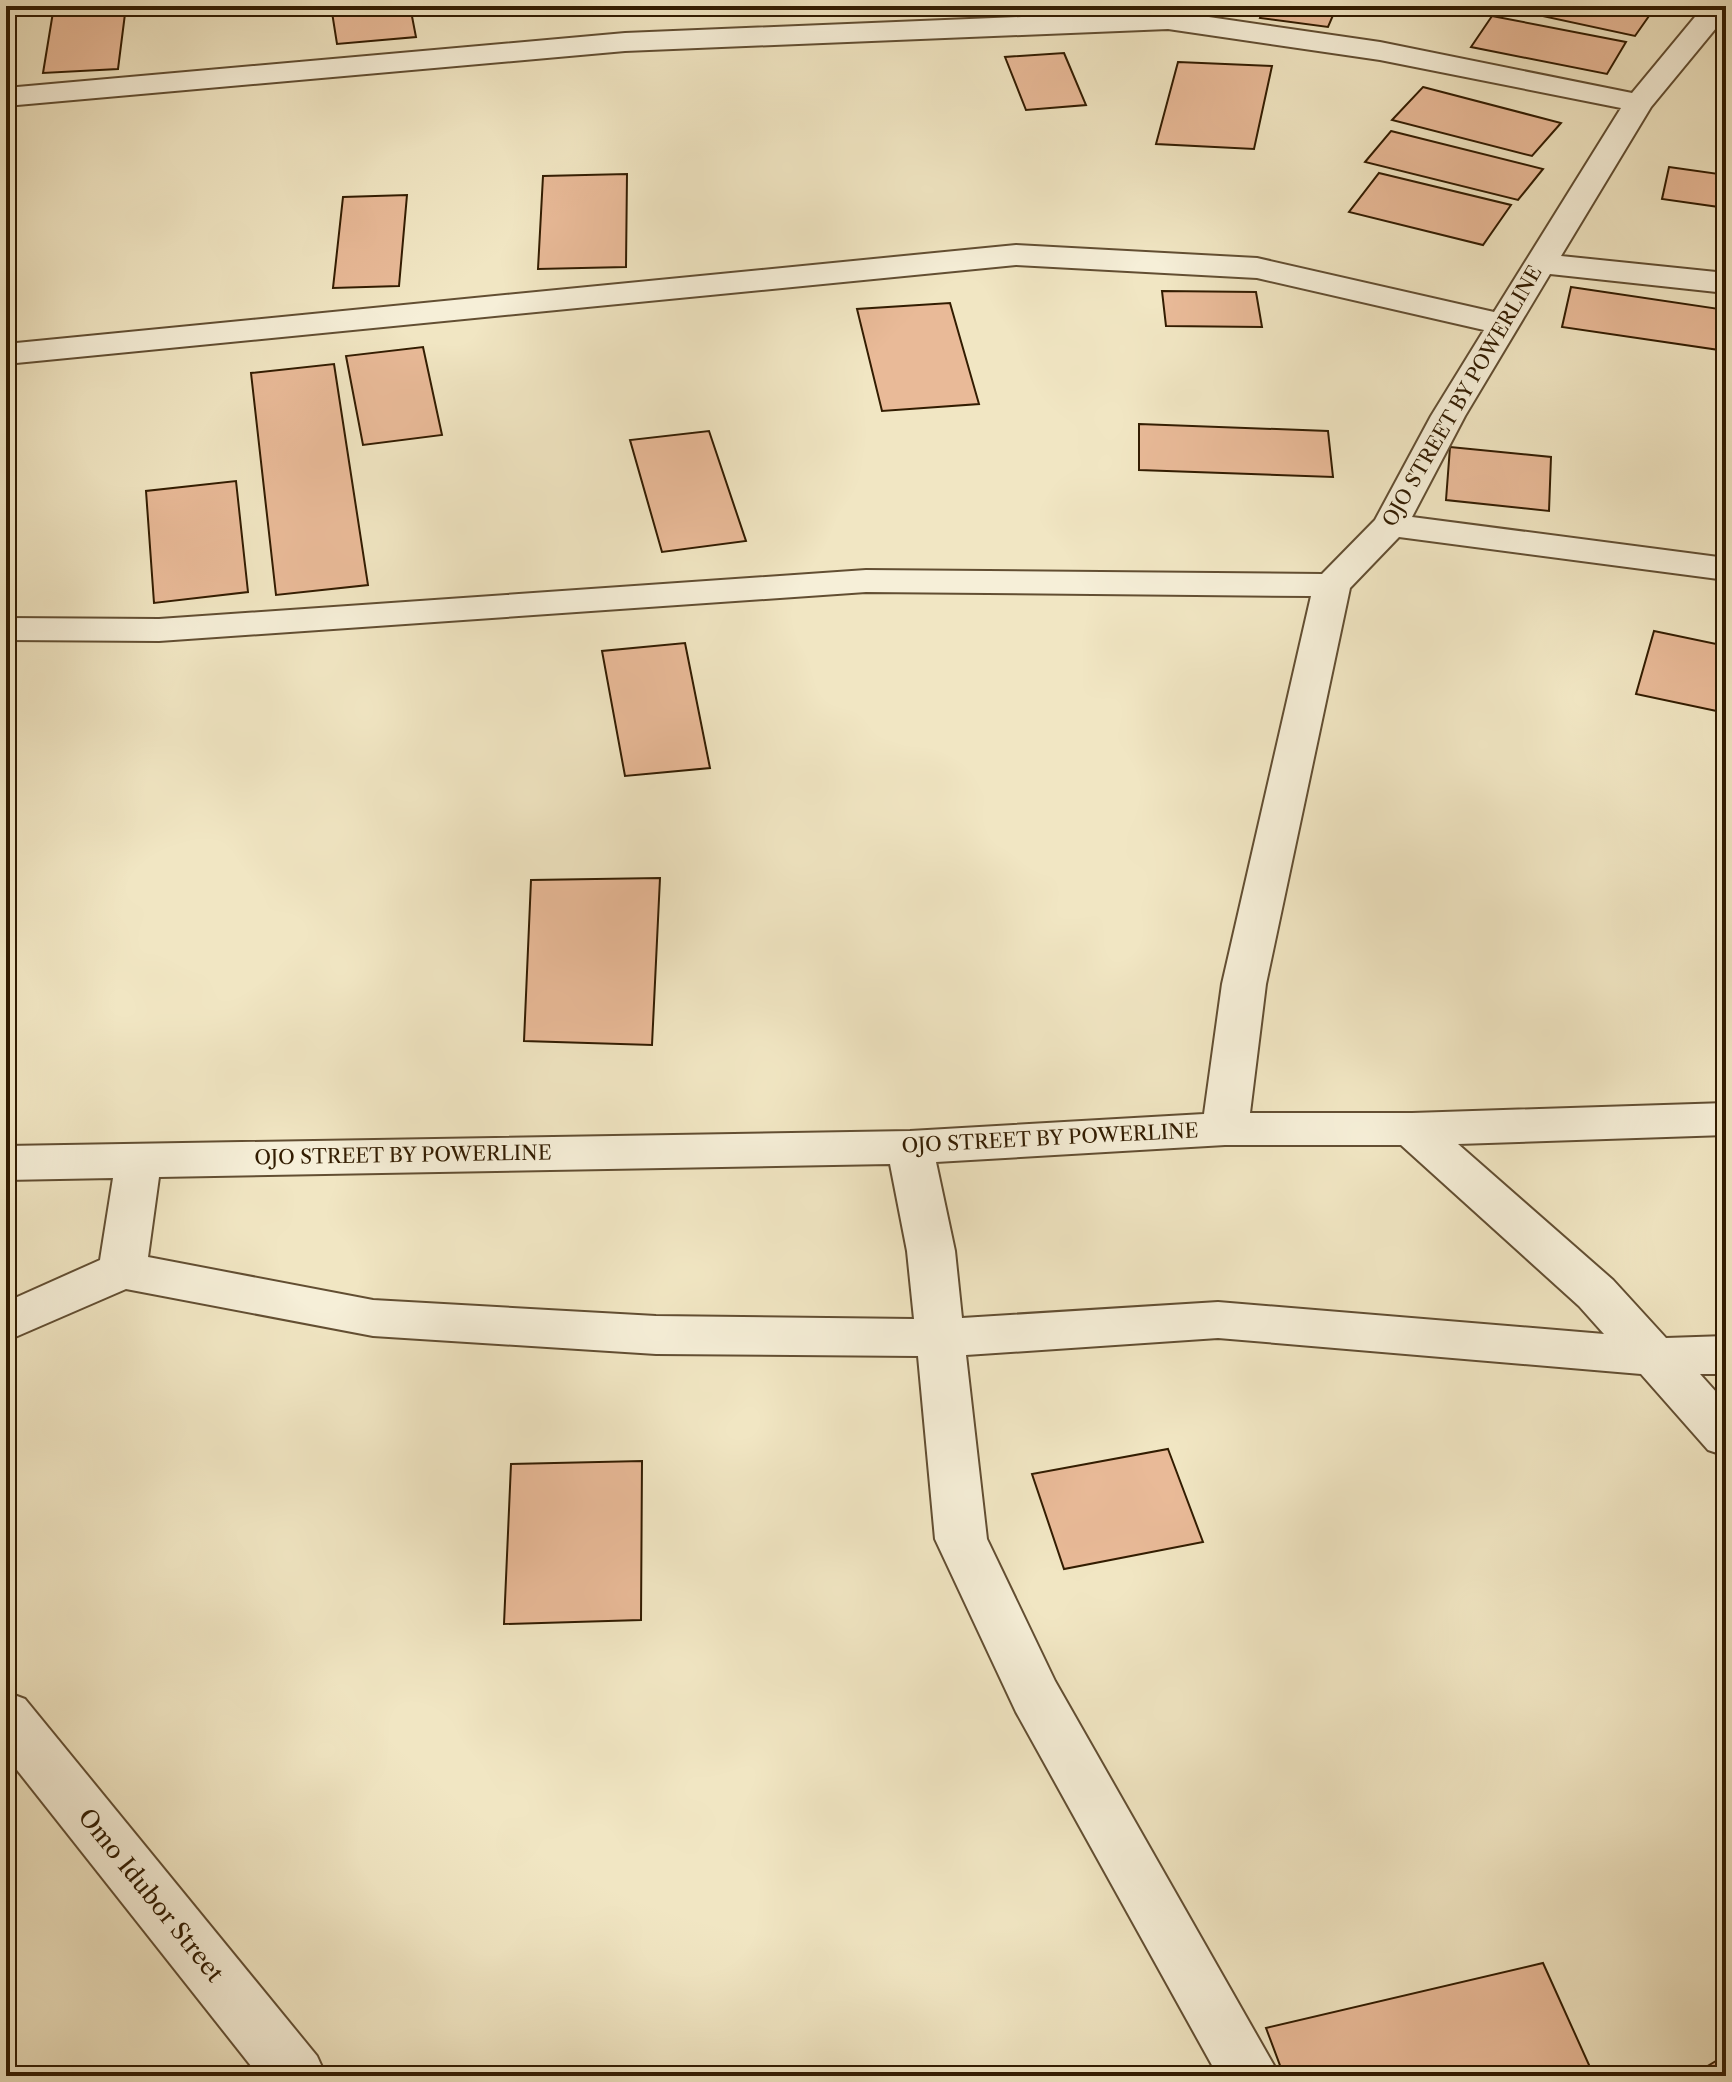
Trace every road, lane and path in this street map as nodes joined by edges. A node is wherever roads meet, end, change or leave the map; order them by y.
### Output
1 (1719, 6) edge
2 (1689, 44) junction
3 (1726, 48) edge
4 (6, 97) edge
5 (1639, 103) junction
6 (1540, 263) junction
7 (1726, 283) edge
8 (1503, 324) junction
9 (6, 354) edge
10 (1390, 525) junction
11 (1726, 569) edge
12 (1332, 585) junction
13 (6, 629) edge
14 (1726, 1119) edge
15 (1225, 1129) junction
16 (1412, 1129) junction
17 (910, 1147) junction
18 (139, 1159) junction
19 (6, 1163) edge
20 (122, 1270) junction
21 (6, 1323) edge
22 (941, 1338) junction
23 (1726, 1355) edge
24 (1656, 1357) junction
25 (1726, 1436) edge
26 (6, 1715) edge
27 (296, 2076) edge
28 (1250, 2076) edge

1 - 2 street, OJO STREET BY POWERLINE
2 - 3 street
2 - 5 street, OJO STREET BY POWERLINE
4 - 5 street
5 - 6 street, OJO STREET BY POWERLINE
6 - 7 street
6 - 8 street, OJO STREET BY POWERLINE
8 - 9 street
8 - 10 street, OJO STREET BY POWERLINE
10 - 11 street
10 - 12 street, OJO STREET BY POWERLINE
12 - 13 street
12 - 15 street, OJO STREET BY POWERLINE
14 - 16 street
15 - 16 street
15 - 17 street, OJO STREET BY POWERLINE
16 - 24 street
17 - 18 street, OJO STREET BY POWERLINE
17 - 22 street
18 - 19 street, OJO STREET BY POWERLINE
18 - 20 street
20 - 21 street
20 - 22 street
22 - 24 street
22 - 28 street
23 - 24 street
24 - 25 street
26 - 27 street, Omo Idubor Street

